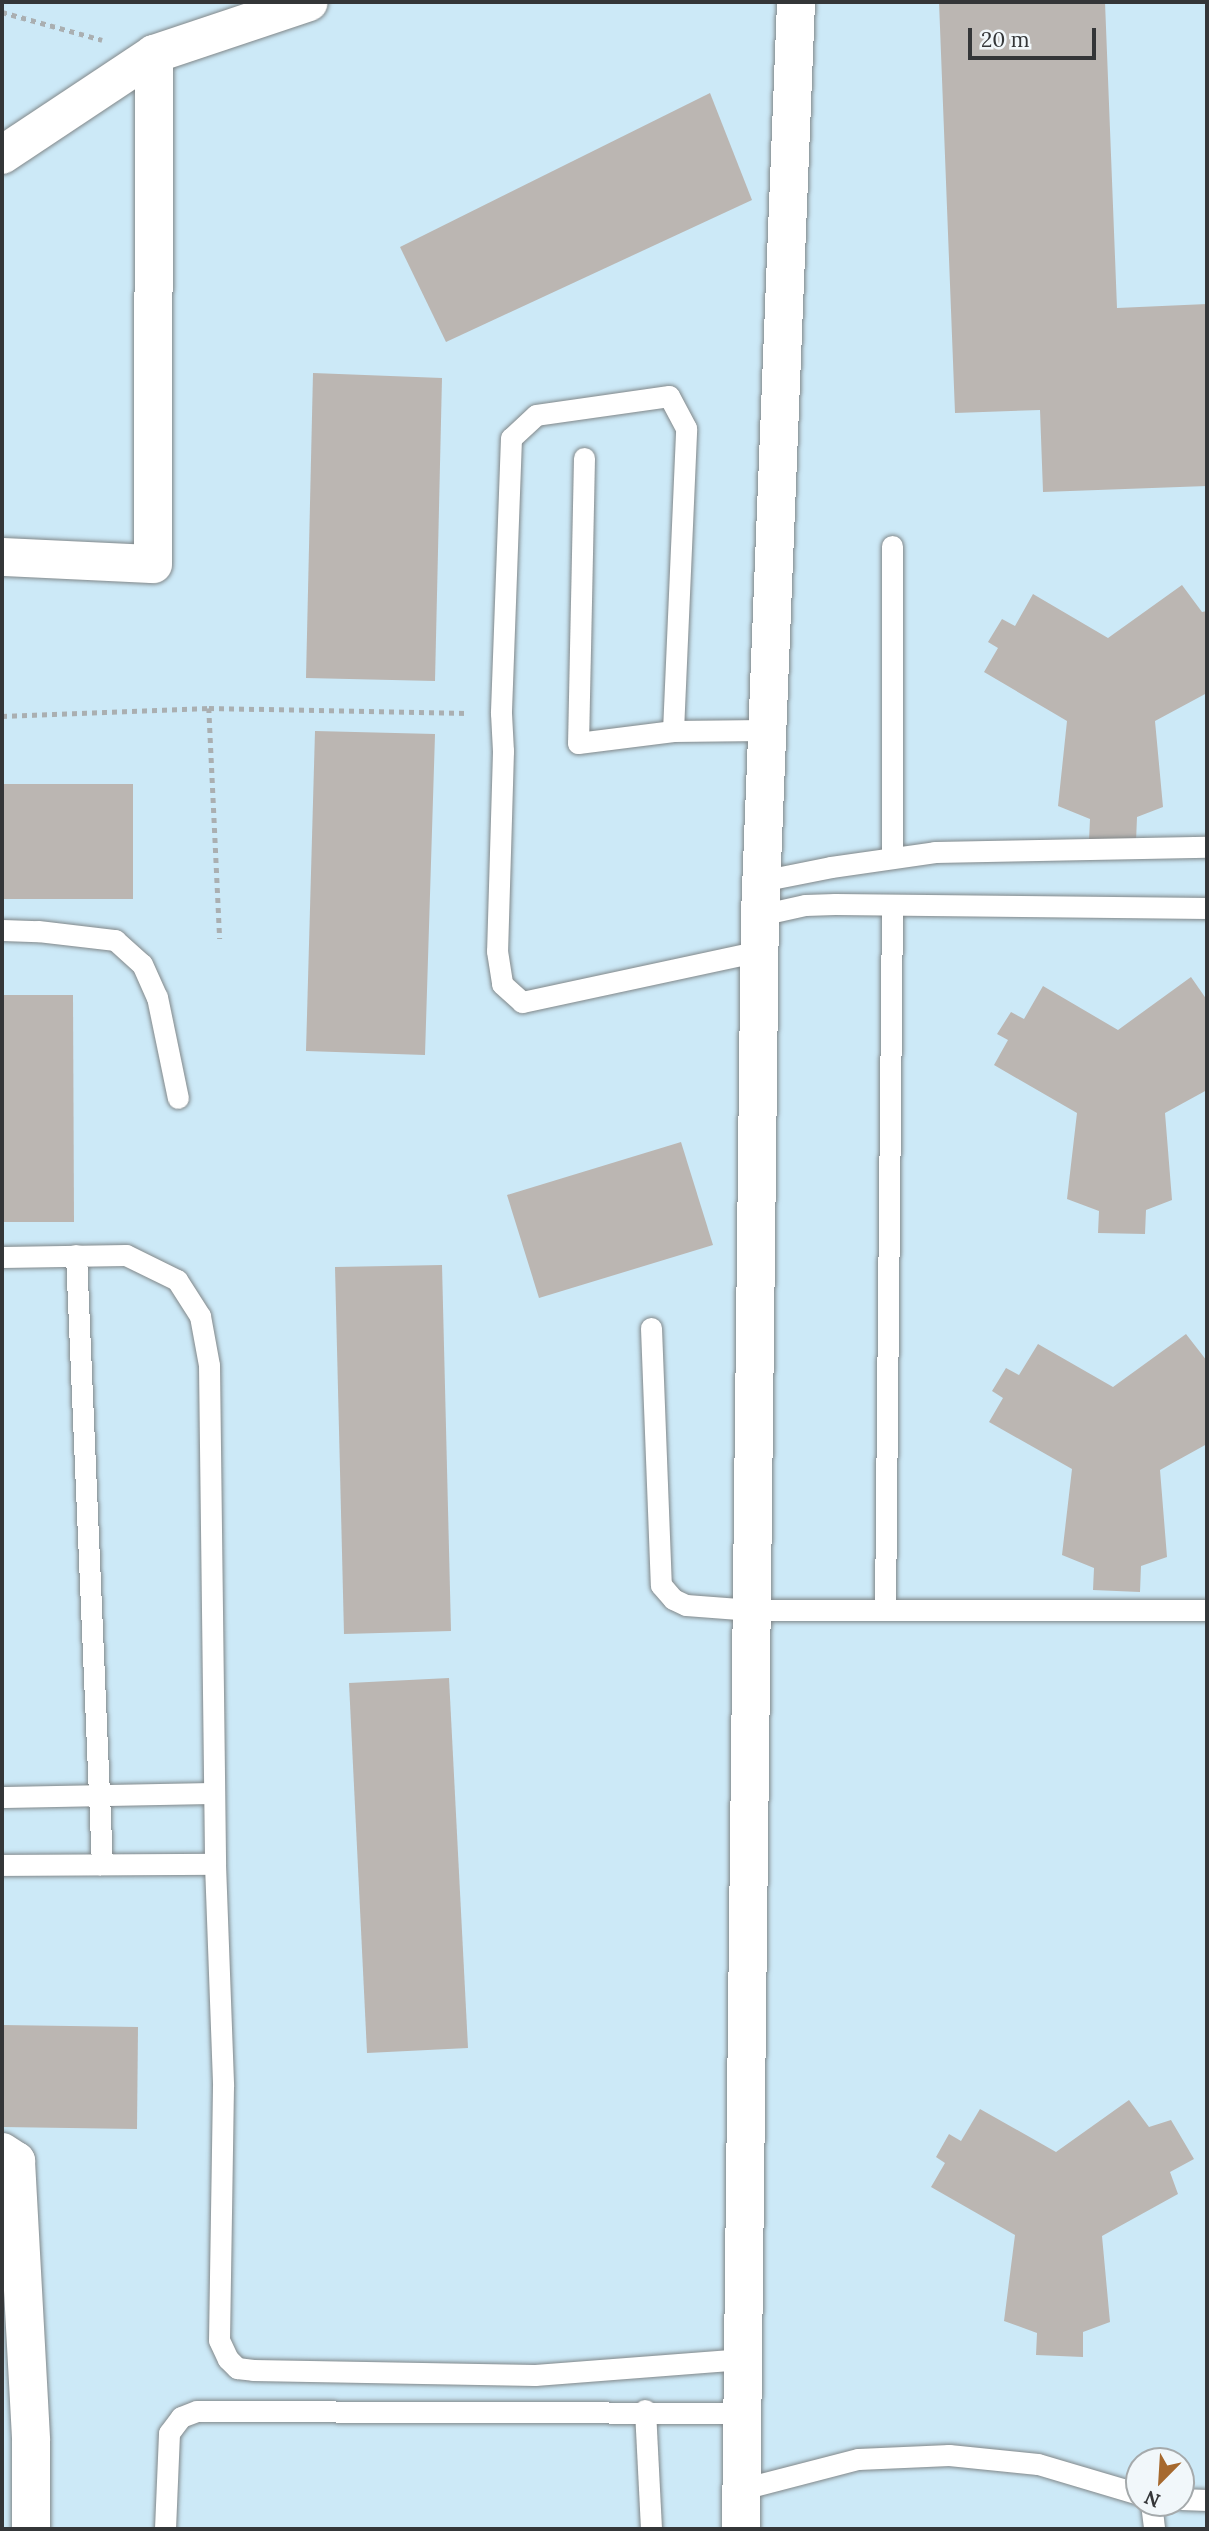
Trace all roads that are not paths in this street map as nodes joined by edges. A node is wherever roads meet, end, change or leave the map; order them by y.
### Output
1 (309, 2) edge
2 (796, 2) edge
3 (154, 54) junction
4 (2, 155) edge
5 (584, 458) dead end
6 (892, 546) dead end
7 (2, 557) edge
8 (765, 730) junction
9 (673, 731) junction
10 (1207, 846) edge
11 (891, 857) junction
12 (892, 905) junction
13 (1207, 908) edge
14 (760, 916) junction
15 (2, 930) edge
16 (178, 1098) dead end
17 (76, 1255) junction
18 (2, 1257) edge
19 (651, 1328) dead end
20 (752, 1610) junction
21 (885, 1610) junction
22 (1207, 1610) edge
23 (214, 1793) junction
24 (98, 1795) junction
25 (2, 1797) edge
26 (102, 1864) junction
27 (215, 1864) junction
28 (2, 1865) edge
29 (2, 2152) edge
30 (13, 2309) edge
31 (742, 2359) junction
32 (645, 2410) junction
33 (741, 2413) junction
34 (16, 2441) edge
35 (742, 2489) junction
36 (1125, 2490) edge
37 (31, 2529) edge
38 (165, 2529) edge
39 (651, 2529) edge
40 (741, 2529) edge

1 - 3 street
2 - 8 street
3 - 4 street
3 - 7 street
5 - 9 lane
6 - 11 lane
8 - 9 lane
8 - 14 street
9 - 14 lane
10 - 11 lane
11 - 14 lane
12 - 13 lane
12 - 14 lane
12 - 21 lane
14 - 20 street
15 - 16 lane
17 - 18 lane
17 - 23 lane
17 - 24 lane
19 - 20 lane
20 - 21 lane
20 - 31 street
21 - 22 lane
23 - 24 lane
23 - 27 lane
24 - 25 lane
24 - 26 lane
26 - 27 lane
26 - 28 lane
27 - 31 lane
29 - 30 street
30 - 34 street
31 - 33 street
32 - 33 lane
32 - 38 lane
32 - 39 lane
33 - 35 street
34 - 37 street
35 - 36 lane
35 - 40 street

